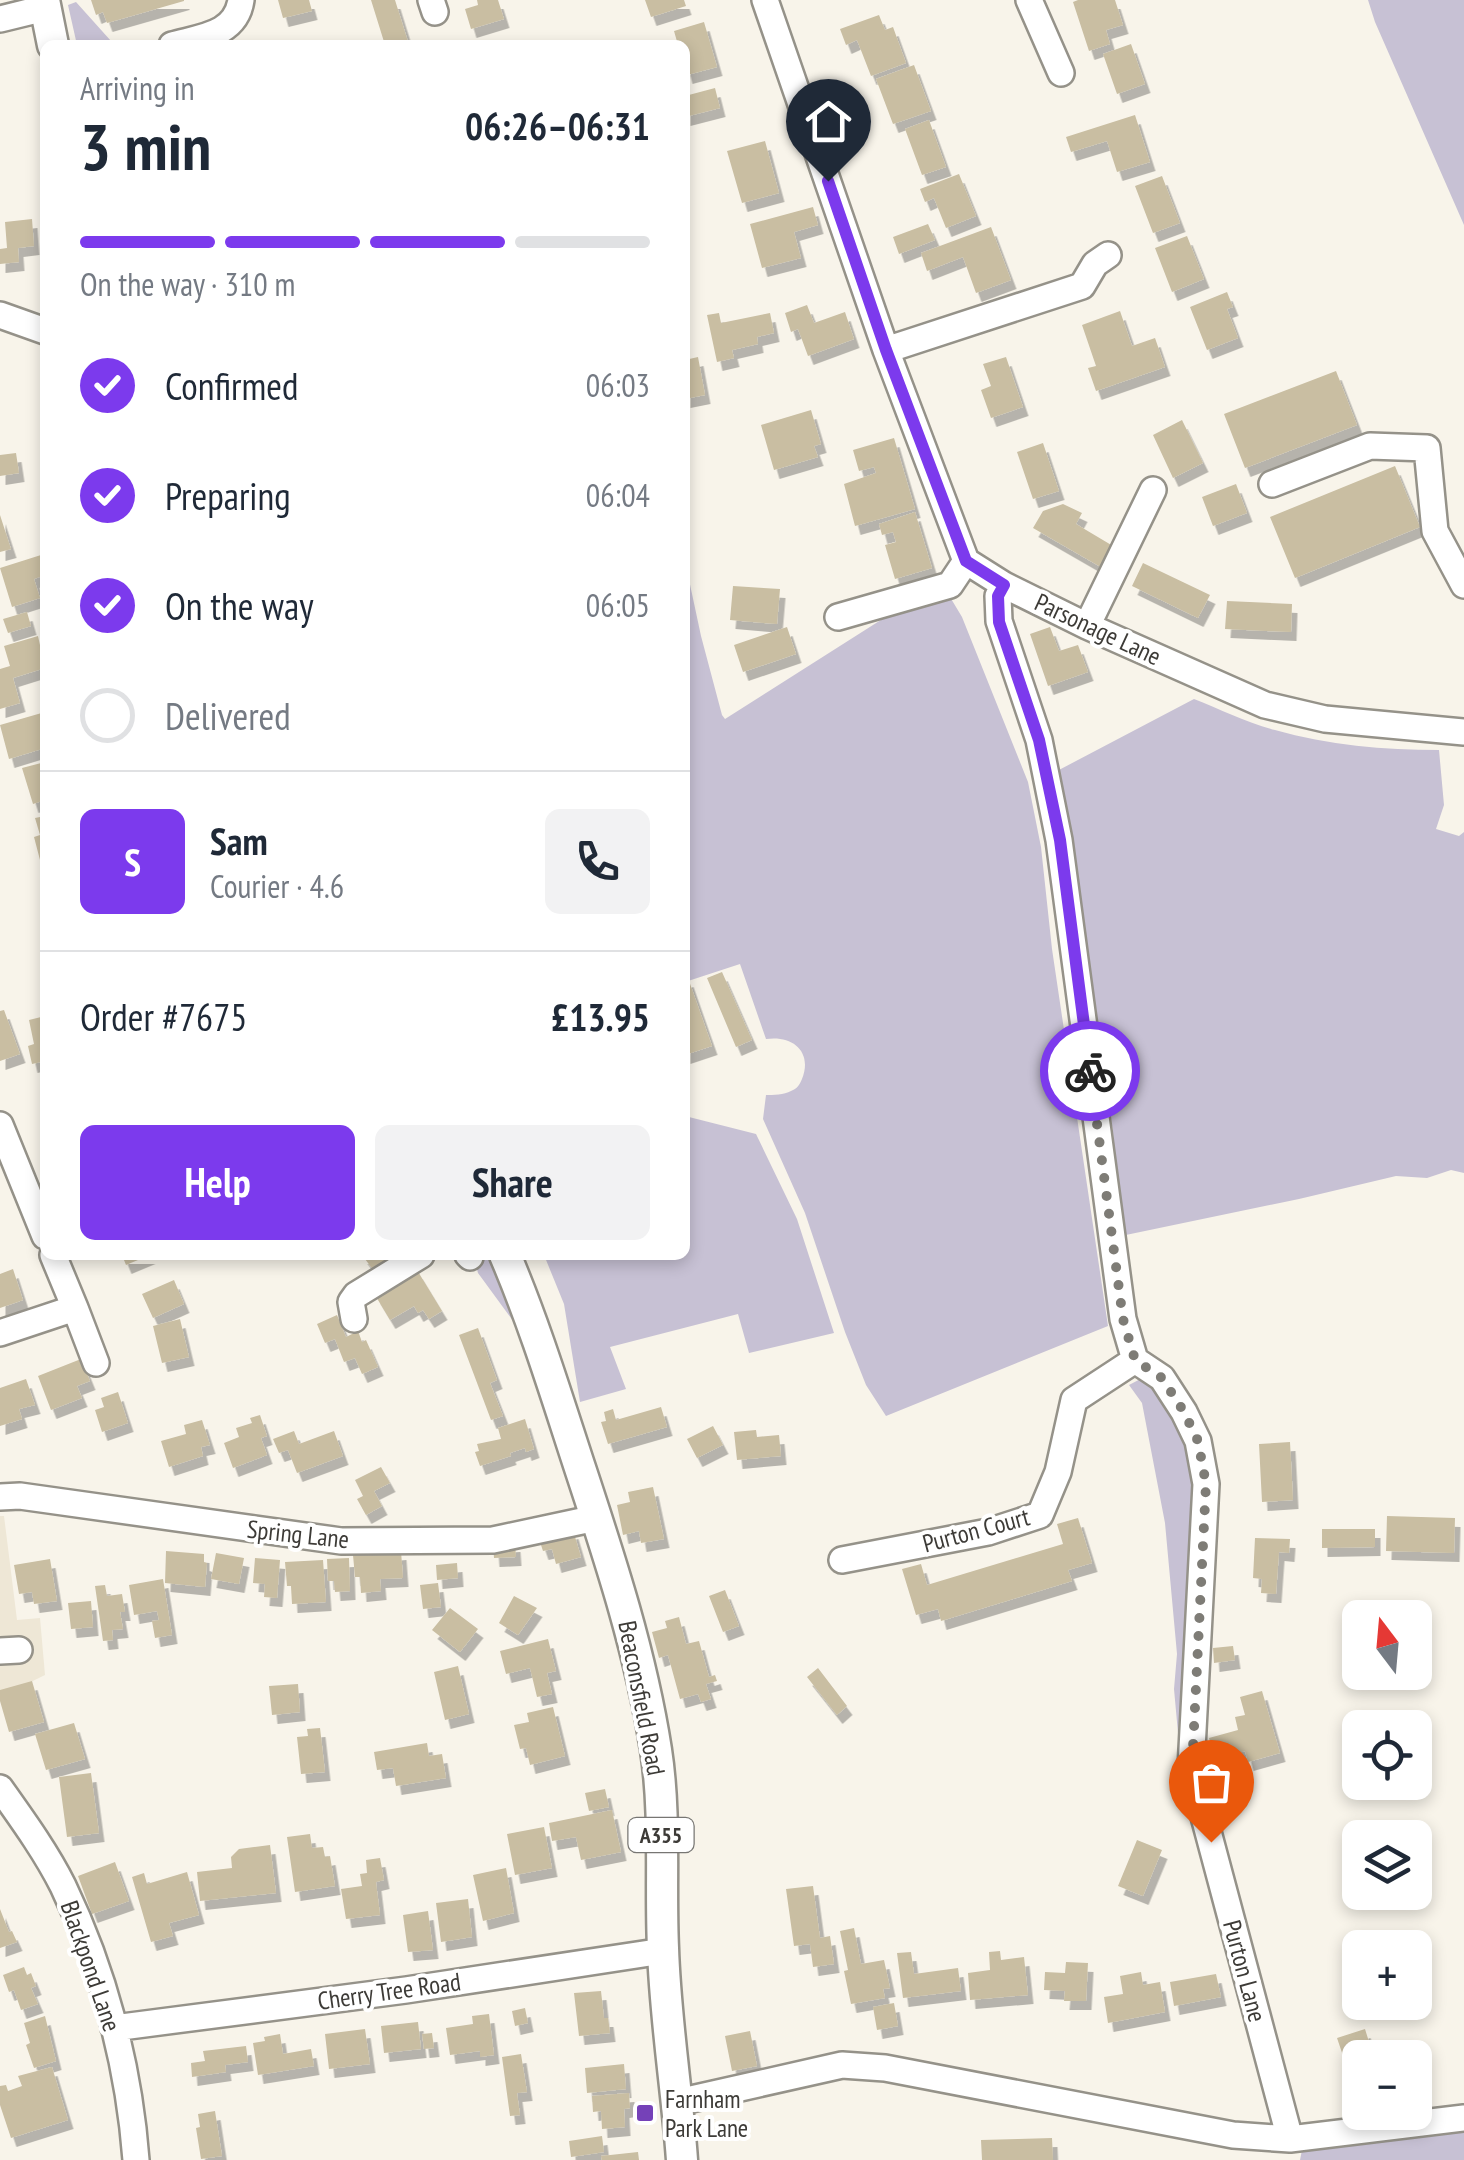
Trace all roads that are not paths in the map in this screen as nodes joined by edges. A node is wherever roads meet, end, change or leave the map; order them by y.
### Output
1 (241, 0) edge
2 (764, 0) edge
3 (1030, 0) edge
4 (44, 4) edge
5 (0, 19) edge
6 (52, 40) edge
7 (190, 40) edge
8 (1060, 73) dead end
9 (1108, 255) dead end
10 (0, 315) edge
11 (40, 329) edge
12 (886, 350) junction
13 (1272, 484) dead end
14 (1153, 490) dead end
15 (966, 561) junction
16 (1004, 585) junction
17 (1464, 585) edge
18 (838, 617) dead end
19 (1086, 626) junction
20 (1464, 732) edge
21 (0, 1125) edge
22 (40, 1224) edge
23 (55, 1260) edge
24 (413, 1260) edge
25 (507, 1260) edge
26 (74, 1308) junction
27 (354, 1318) dead end
28 (0, 1333) edge
29 (1135, 1360) junction
30 (96, 1363) dead end
31 (0, 1497) edge
32 (596, 1518) junction
33 (842, 1560) dead end
34 (0, 1788) edge
35 (662, 1951) junction
36 (114, 2028) junction
37 (678, 2102) junction
38 (1464, 2118) edge
39 (1290, 2139) junction
40 (136, 2160) edge
41 (682, 2160) edge

1 - 7 street
2 - 12 street
3 - 8 street
4 - 5 street
4 - 6 main road
9 - 12 street
10 - 11 street
12 - 15 street
13 - 17 street
14 - 19 street
15 - 16 street, Parsonage Lane
15 - 18 street
16 - 19 street, Parsonage Lane
16 - 29 street
19 - 20 street, Parsonage Lane
21 - 22 street
23 - 26 street
24 - 27 street
25 - 32 main road, Beaconsfield Road / A355
26 - 28 street
26 - 30 street
29 - 33 street, Purton Court
29 - 39 street, Purton Lane
31 - 32 street, Spring Lane
32 - 35 main road, Beaconsfield Road / A355
34 - 36 street, Blackpond Lane
35 - 36 street, Cherry Tree Road
35 - 37 main road, Beaconsfield Road / A355
36 - 40 street, Blackpond Lane
37 - 39 street
37 - 41 main road, Beaconsfield Road / A355
38 - 39 street

